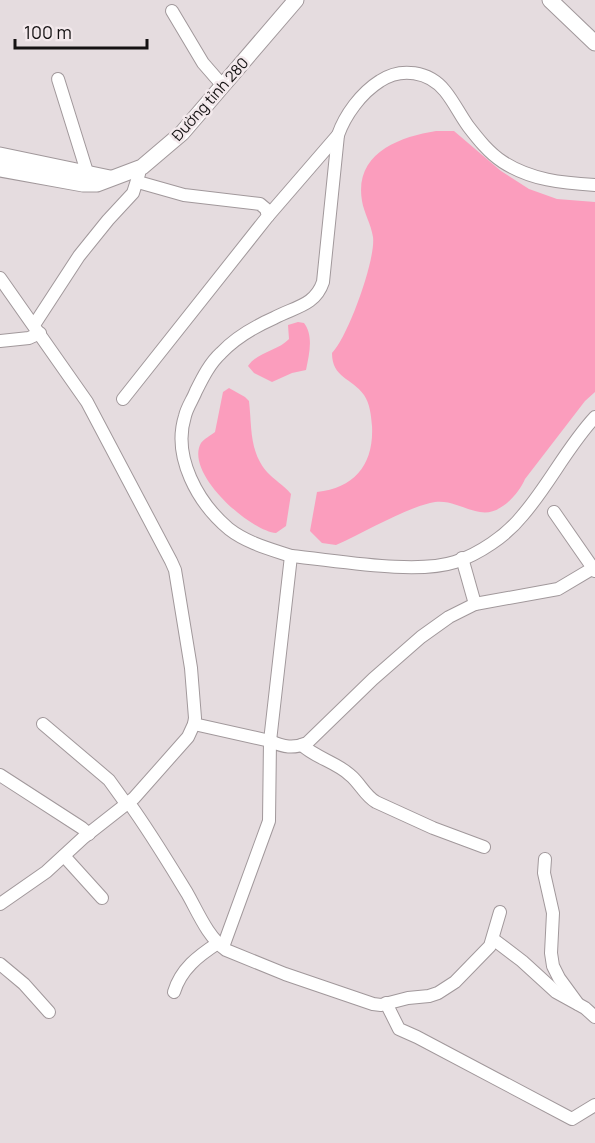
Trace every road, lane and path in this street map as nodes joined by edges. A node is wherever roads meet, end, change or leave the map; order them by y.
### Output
1 (296, 0) edge
2 (550, 0) edge
3 (172, 11) dead end
4 (595, 43) edge
5 (58, 79) dead end
6 (223, 86) junction
7 (338, 135) junction
8 (0, 154) edge
9 (0, 169) edge
10 (87, 172) junction
11 (140, 175) junction
12 (110, 178) junction
13 (595, 185) edge
14 (268, 216) junction
15 (0, 278) edge
16 (37, 329) junction
17 (0, 341) edge
18 (123, 399) dead end
19 (595, 417) edge
20 (554, 512) dead end
21 (291, 556) junction
22 (462, 558) junction
23 (594, 569) edge
24 (475, 604) junction
25 (43, 724) dead end
26 (194, 724) junction
27 (270, 741) junction
28 (302, 745) junction
29 (0, 775) edge
30 (128, 804) junction
31 (88, 834) junction
32 (484, 847) dead end
33 (64, 856) junction
34 (544, 859) dead end
35 (102, 898) dead end
36 (0, 904) edge
37 (500, 912) dead end
38 (493, 939) junction
39 (220, 945) junction
40 (0, 964) edge
41 (174, 992) dead end
42 (386, 1004) junction
43 (578, 1004) junction
44 (49, 1012) dead end
45 (595, 1017) edge
46 (595, 1105) edge

1 - 6 main road, Đường tỉnh 280
2 - 4 main road
3 - 6 street
5 - 10 street
6 - 11 main road, Đường tỉnh 280
7 - 13 street
7 - 14 street
7 - 21 street
8 - 10 main road
9 - 12 main road, Đường tỉnh 280
10 - 12 main road
11 - 12 main road, Đường tỉnh 280
11 - 14 street
11 - 16 street
14 - 18 street
15 - 16 street
16 - 17 street
16 - 26 street
19 - 22 street
20 - 23 street
21 - 22 street
21 - 27 street
22 - 24 street
23 - 24 street
24 - 28 street
25 - 30 street
26 - 27 street
26 - 30 street
27 - 28 street
27 - 39 street
28 - 32 street
29 - 31 street
30 - 31 street
30 - 39 street
31 - 33 street
33 - 35 street
33 - 36 street
34 - 43 street
37 - 38 street
38 - 42 street
38 - 43 street
39 - 41 street
39 - 42 street
40 - 44 street
42 - 46 street
43 - 45 street

